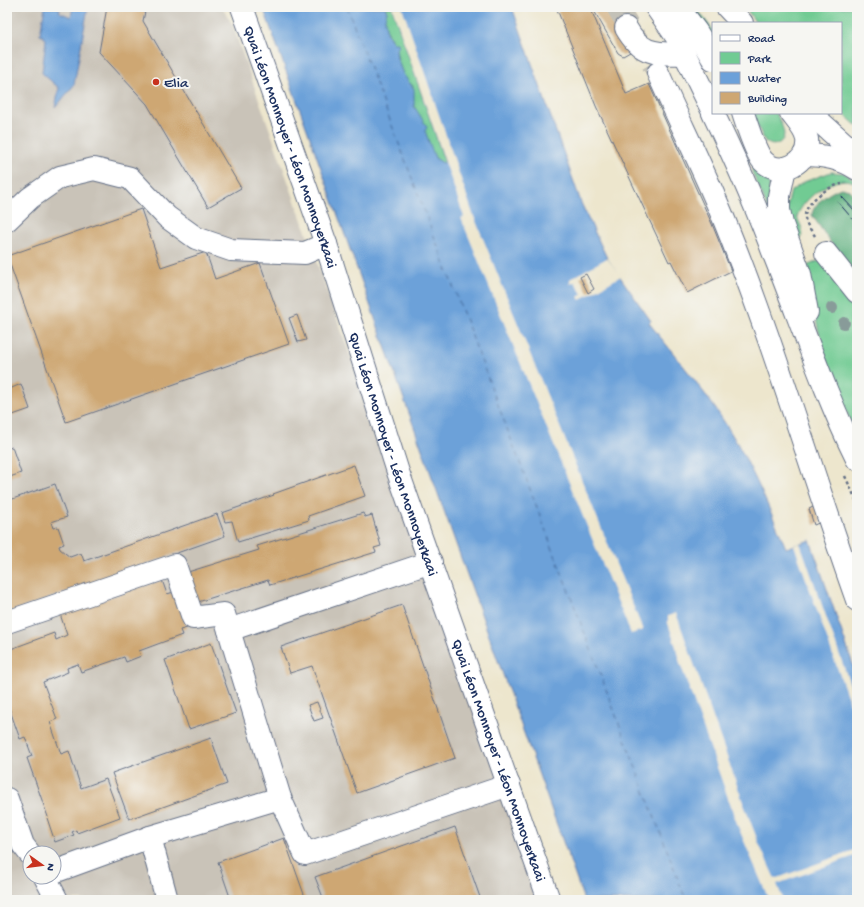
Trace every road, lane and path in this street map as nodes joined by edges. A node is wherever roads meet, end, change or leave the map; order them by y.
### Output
1 (242, 7) edge
2 (656, 7) edge
3 (678, 7) edge
4 (710, 7) edge
5 (727, 7) edge
6 (720, 22) edge
7 (741, 22) edge
8 (626, 28) dead end
9 (685, 54) junction
10 (712, 57) edge
11 (658, 74) tunnel mouth
12 (712, 111) edge
13 (713, 114) edge
14 (742, 114) edge
15 (742, 114) edge
16 (792, 114) edge
17 (811, 114) edge
18 (830, 114) edge
19 (857, 138) edge
20 (804, 155) junction
21 (857, 155) edge
22 (785, 168) junction
23 (742, 173) junction
24 (851, 176) edge
25 (7, 220) edge
26 (326, 244) junction
27 (822, 247) joint
28 (857, 292) edge
29 (824, 382) junction
30 (857, 459) edge
31 (431, 562) junction
32 (857, 600) edge
33 (7, 622) edge
34 (229, 630) junction
35 (509, 785) junction
36 (280, 798) junction
37 (7, 799) edge
38 (150, 837) junction
39 (24, 845) edge
40 (62, 869) edge
41 (49, 885) edge
42 (57, 900) edge
43 (167, 900) edge
44 (549, 900) edge

1 - 26 main road, Quai Léon Monnoyer - Léon Monnoyerkaai
2 - 9 main road
3 - 10 main road
4 - 6 main road
5 - 7 main road
8 - 9 main road
9 - 12 main road
11 - 32 main road
13 - 23 main road
14 - 23 main road
15 - 22 main road
16 - 20 main road
17 - 21 main road
18 - 19 main road
20 - 22 main road
20 - 24 main road
22 - 29 main road
23 - 29 main road
24 - 27 path
25 - 26 main road
26 - 31 main road, Quai Léon Monnoyer - Léon Monnoyerkaai
27 - 28 main road
29 - 30 main road
31 - 34 main road
31 - 35 main road, Quai Léon Monnoyer - Léon Monnoyerkaai
33 - 34 main road
34 - 36 main road
35 - 36 main road
35 - 44 main road, Quai Léon Monnoyer - Léon Monnoyerkaai
36 - 38 main road
37 - 39 main road
38 - 40 main road
38 - 43 main road
41 - 42 main road

